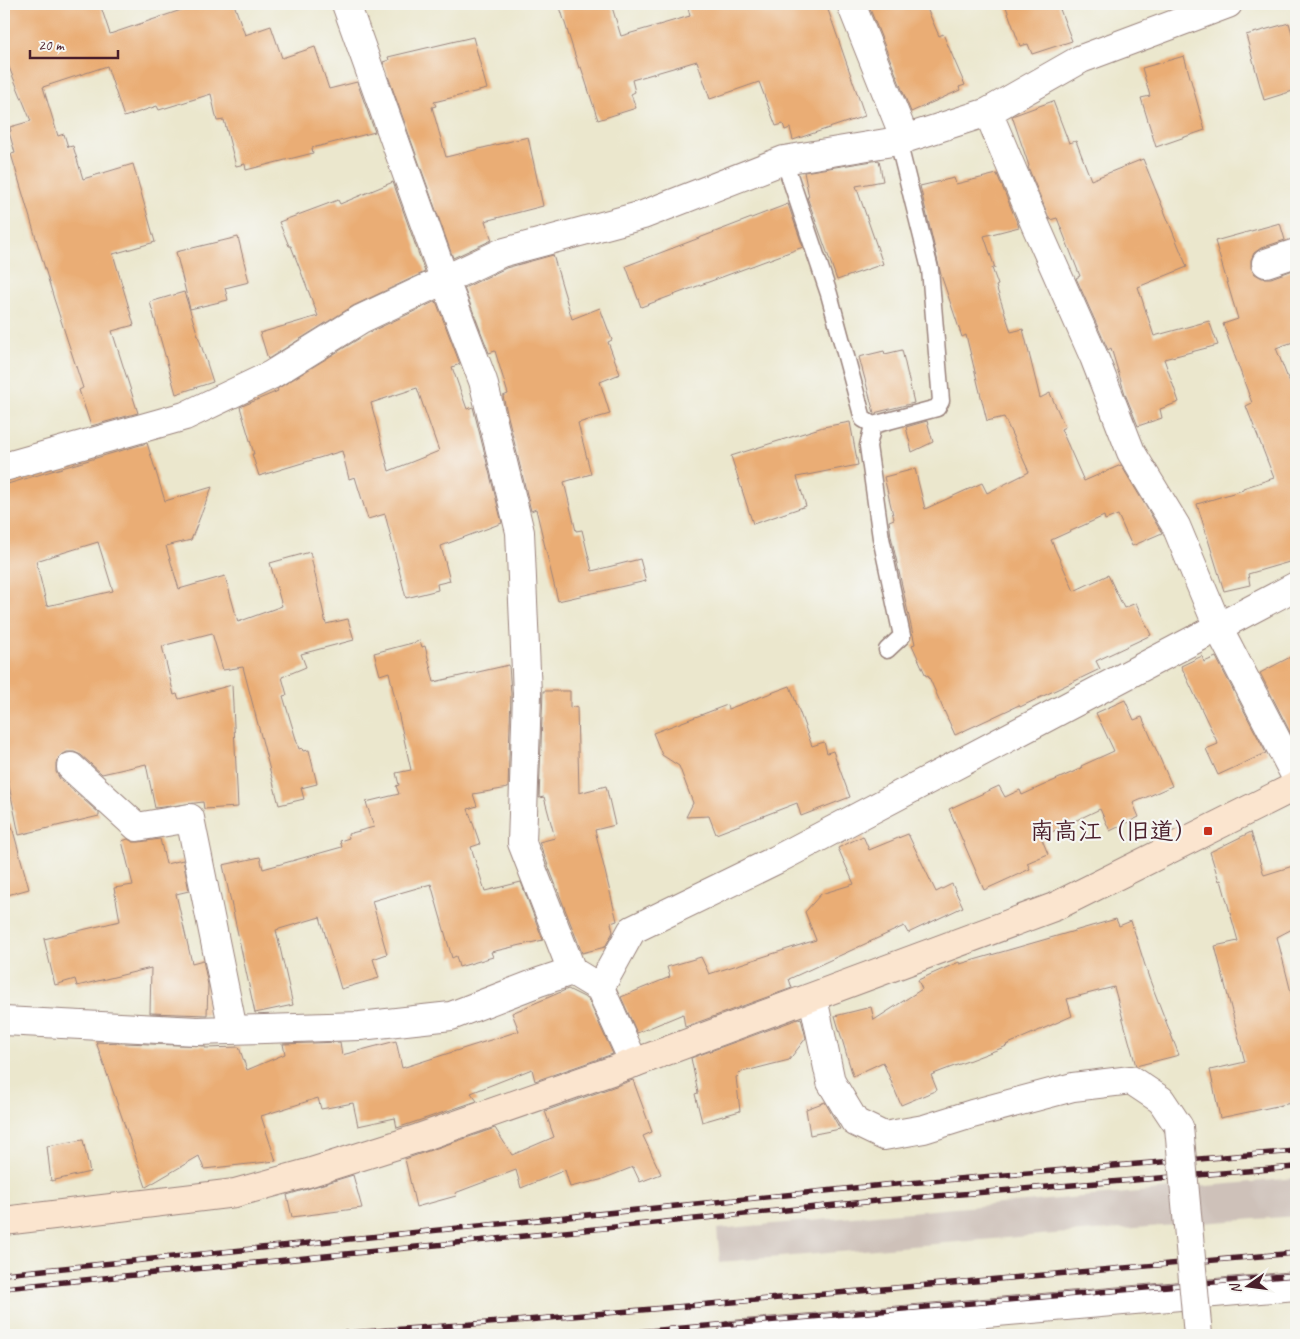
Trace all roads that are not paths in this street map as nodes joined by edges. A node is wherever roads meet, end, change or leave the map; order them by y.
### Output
1 (346, 4) edge
2 (851, 4) edge
3 (1228, 4) edge
4 (988, 112) junction
5 (901, 140) junction
6 (784, 160) junction
7 (1296, 253) edge
8 (1266, 264) dead end
9 (444, 278) junction
10 (873, 425) junction
11 (4, 467) edge
12 (1296, 586) edge
13 (1218, 627) junction
14 (887, 650) dead end
15 (71, 767) dead end
16 (1296, 777) edge
17 (1296, 786) edge
18 (572, 972) junction
19 (600, 988) junction
20 (813, 998) junction
21 (4, 1022) edge
22 (233, 1030) junction
23 (634, 1063) junction
24 (4, 1222) edge
25 (1296, 1286) edge
26 (732, 1335) edge
27 (1198, 1335) edge

1 - 9 street
2 - 5 street
3 - 4 street
4 - 5 street
4 - 13 street
5 - 6 street
5 - 10 lane
6 - 9 street
6 - 10 lane
7 - 8 street
9 - 11 street
9 - 18 street
10 - 14 lane
12 - 13 street
13 - 16 street
13 - 19 street
15 - 22 street
17 - 20 street
18 - 19 street
18 - 22 street
19 - 23 street
20 - 23 street
20 - 27 street, bridge
21 - 22 street
23 - 24 street
25 - 26 street

